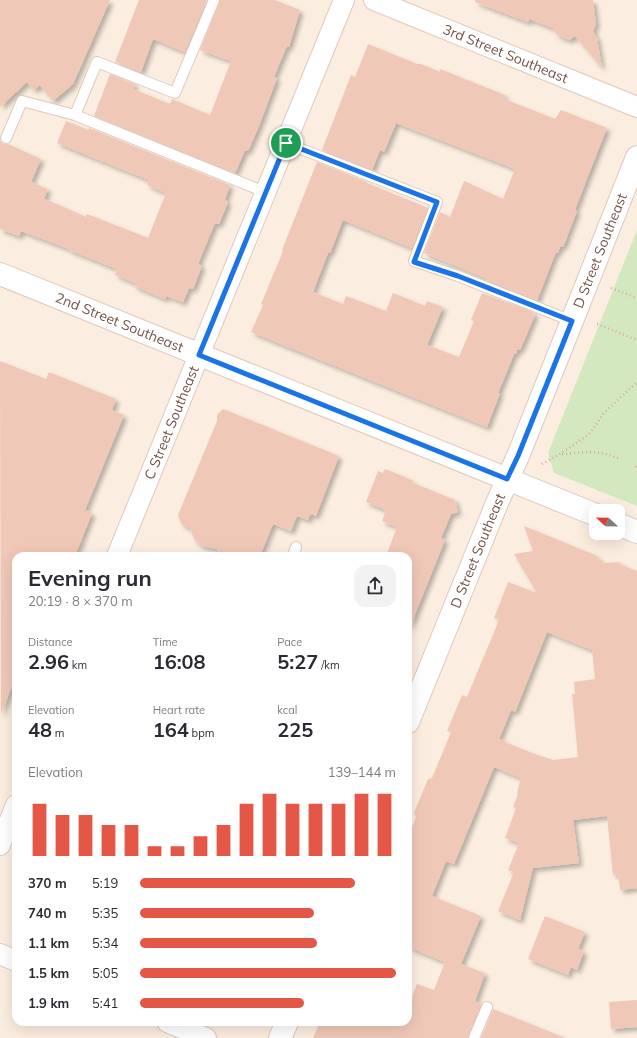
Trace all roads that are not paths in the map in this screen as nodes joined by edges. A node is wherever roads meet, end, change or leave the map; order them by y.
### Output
1 (214, 0) edge
2 (344, 0) edge
3 (374, 0) edge
4 (637, 107) edge
5 (75, 115) junction
6 (6, 138) dead end
7 (286, 143) junction
8 (637, 156) edge
9 (265, 192) junction
10 (0, 274) edge
11 (572, 321) junction
12 (199, 355) junction
13 (507, 479) junction
14 (589, 512) edge
15 (625, 527) edge
16 (637, 532) edge
17 (119, 552) edge
18 (412, 712) edge
19 (12, 815) edge
20 (0, 845) edge
21 (0, 954) edge
22 (12, 959) edge
23 (487, 1007) dead end
24 (177, 1026) edge
25 (285, 1026) edge
26 (206, 1038) edge
27 (280, 1038) edge
28 (474, 1038) edge

1 - 5 lane
2 - 7 street, C Street Southeast
3 - 4 street, 3rd Street Southeast
5 - 6 lane
5 - 9 lane
7 - 9 street, C Street Southeast
7 - 11 lane
8 - 11 street, D Street Southeast
9 - 12 street, C Street Southeast
10 - 12 street, 2nd Street Southeast
11 - 13 street, D Street Southeast
12 - 13 street, 2nd Street Southeast
12 - 17 street, C Street Southeast
13 - 14 street, 2nd Street Southeast
13 - 18 street, D Street Southeast
15 - 16 street
19 - 20 street
21 - 22 street
23 - 28 lane
24 - 26 street
25 - 27 street

